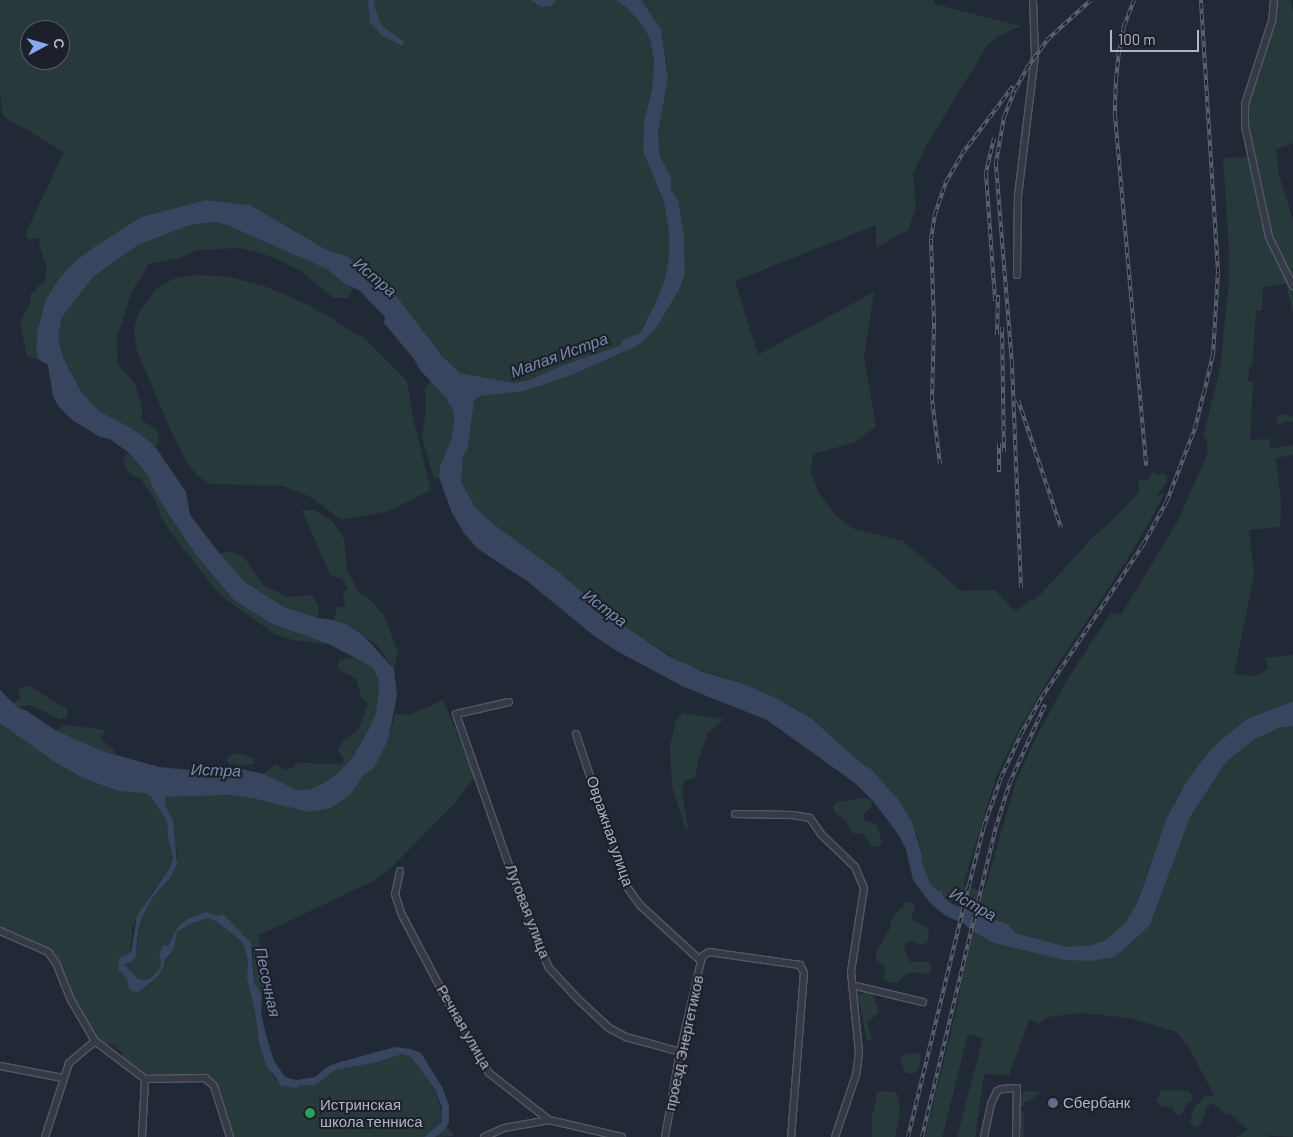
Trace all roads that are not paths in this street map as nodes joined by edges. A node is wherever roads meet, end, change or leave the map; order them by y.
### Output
1 (1033, 0) edge
2 (1274, 0) edge
3 (1017, 275) dead end
4 (1293, 286) edge
5 (509, 702) dead end
6 (576, 734) dead end
7 (735, 814) dead end
8 (400, 871) dead end
9 (0, 931) edge
10 (701, 960) junction
11 (852, 985) junction
12 (923, 1002) dead end
13 (96, 1041) junction
14 (680, 1052) junction
15 (0, 1066) edge
16 (63, 1078) junction
17 (145, 1078) junction
18 (549, 1120) junction
19 (45, 1137) edge
20 (142, 1137) edge
21 (230, 1137) edge
22 (484, 1137) edge
23 (622, 1137) edge
24 (666, 1137) edge
25 (791, 1137) edge
26 (835, 1137) edge
27 (984, 1137) edge
28 (1016, 1137) edge

1 - 3 street
2 - 4 street
5 - 14 street, Луговая улица
6 - 10 street, Овражная улица
7 - 11 street
8 - 18 street, Речная улица
9 - 13 street
10 - 14 street, проезд Энергетиков
10 - 25 street, проезд Энергетиков
11 - 12 street
11 - 26 street
13 - 16 street
13 - 17 street
14 - 24 street, проезд Энергетиков
15 - 16 street
16 - 19 street
17 - 20 street
17 - 21 street
18 - 22 street
18 - 23 street, Речная улица
27 - 28 street

